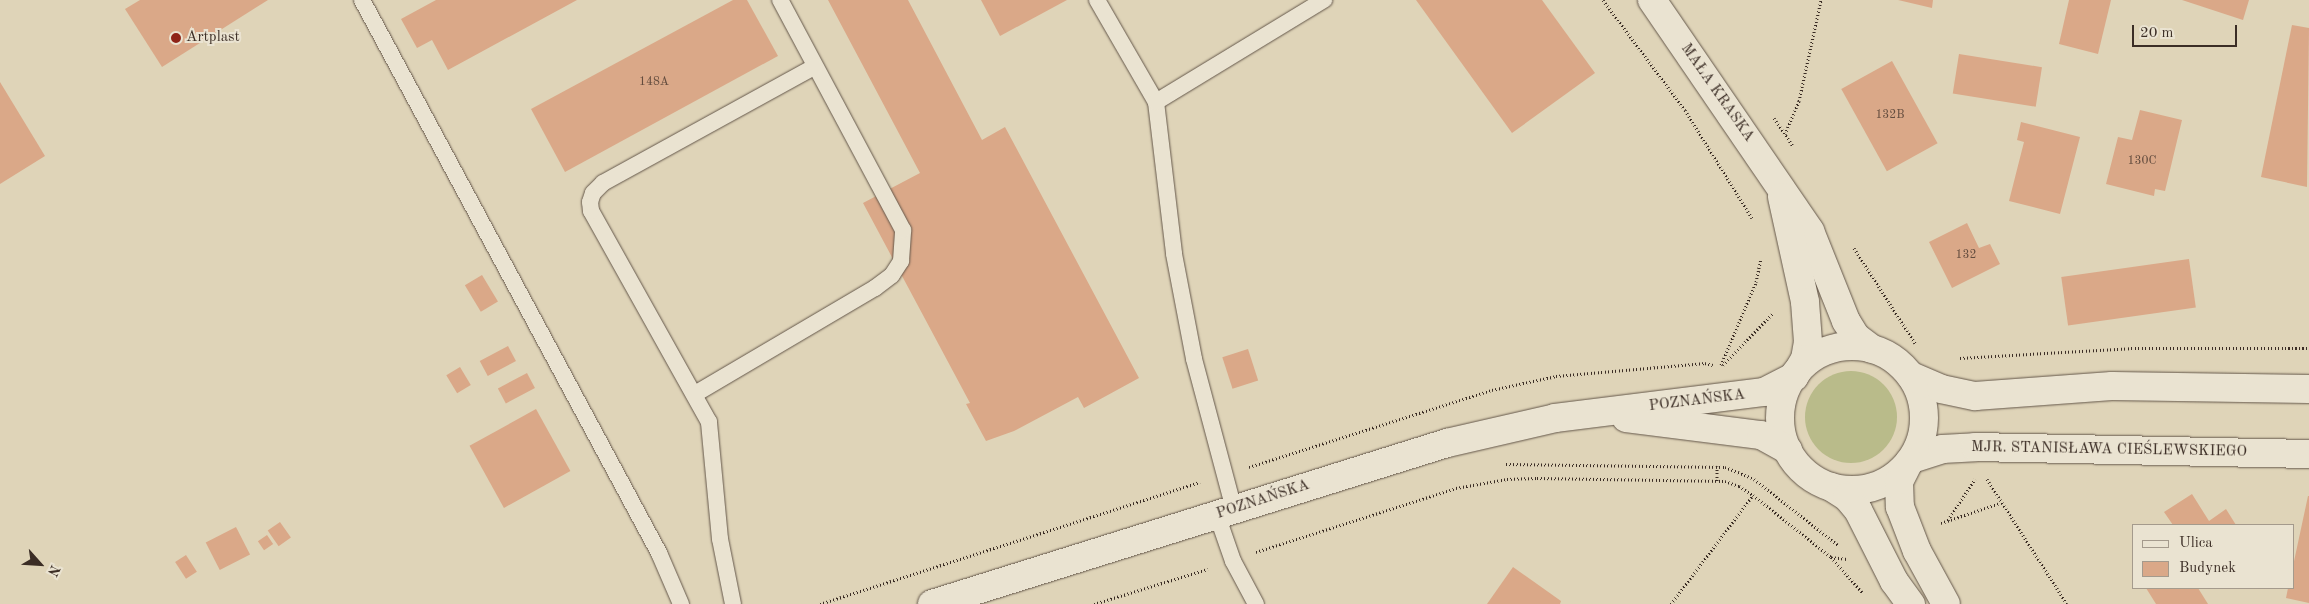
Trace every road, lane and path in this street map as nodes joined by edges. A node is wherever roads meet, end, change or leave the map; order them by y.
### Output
1 (362, 0) edge
2 (780, 0) edge
3 (1097, 0) edge
4 (1324, 0) edge
5 (1603, 0) edge
6 (1652, 0) edge
7 (1821, 0) edge
8 (814, 67) junction
9 (1156, 102) junction
10 (1759, 154) junction
11 (1781, 188) junction
12 (1755, 223) dead end
13 (1762, 256) dead end
14 (1910, 341) dead end
15 (1918, 345) dead end
16 (2309, 348) edge
17 (1872, 349) junction
18 (1951, 358) dead end
19 (1976, 358) junction
20 (1721, 367) dead end
21 (1911, 376) junction
22 (1794, 377) junction
23 (2309, 390) edge
24 (695, 394) junction
25 (1976, 396) junction
26 (1597, 414) junction
27 (1788, 450) junction
28 (2309, 454) edge
29 (1979, 458) junction
30 (1912, 459) junction
31 (1497, 466) dead end
32 (1831, 488) junction
33 (1752, 495) junction
34 (2000, 503) junction
35 (1225, 512) junction
36 (1831, 557) junction
37 (1233, 561) junction
38 (1868, 598) dead end
39 (681, 604) edge
40 (733, 604) edge
41 (932, 604) edge
42 (1094, 604) edge
43 (1256, 604) edge
44 (1671, 604) edge
45 (1911, 604) edge
46 (1946, 604) edge
47 (2066, 604) edge

1 - 39 lane
2 - 8 lane
3 - 9 lane
4 - 9 lane
5 - 12 path
6 - 10 main road, MAŁA KRASKA
7 - 10 path
8 - 24 lane
8 - 24 lane
9 - 35 lane
10 - 11 main road, MAŁA KRASKA
11 - 17 main road, MAŁA KRASKA
11 - 22 main road, MAŁA KRASKA
13 - 20 path
14 - 15 path
16 - 19 path
17 - 21 main road
17 - 22 main road
18 - 19 path
19 - 25 path
21 - 25 main road
21 - 30 main road
22 - 26 main road, POZNAŃSKA
22 - 27 main road
23 - 25 main road
24 - 40 lane
26 - 27 main road, POZNAŃSKA
26 - 35 main road, POZNAŃSKA
27 - 32 main road
28 - 29 main road, MJR. STANISŁAWA CIEŚLEWSKIEGO
29 - 30 main road, MJR. STANISŁAWA CIEŚLEWSKIEGO
29 - 34 path
29 - 34 path
30 - 32 main road
30 - 46 main road
31 - 36 path
32 - 45 main road
33 - 36 path
33 - 37 path
33 - 44 path
34 - 47 path
35 - 37 lane
35 - 41 main road, POZNAŃSKA
36 - 38 path
37 - 42 path
37 - 43 lane

